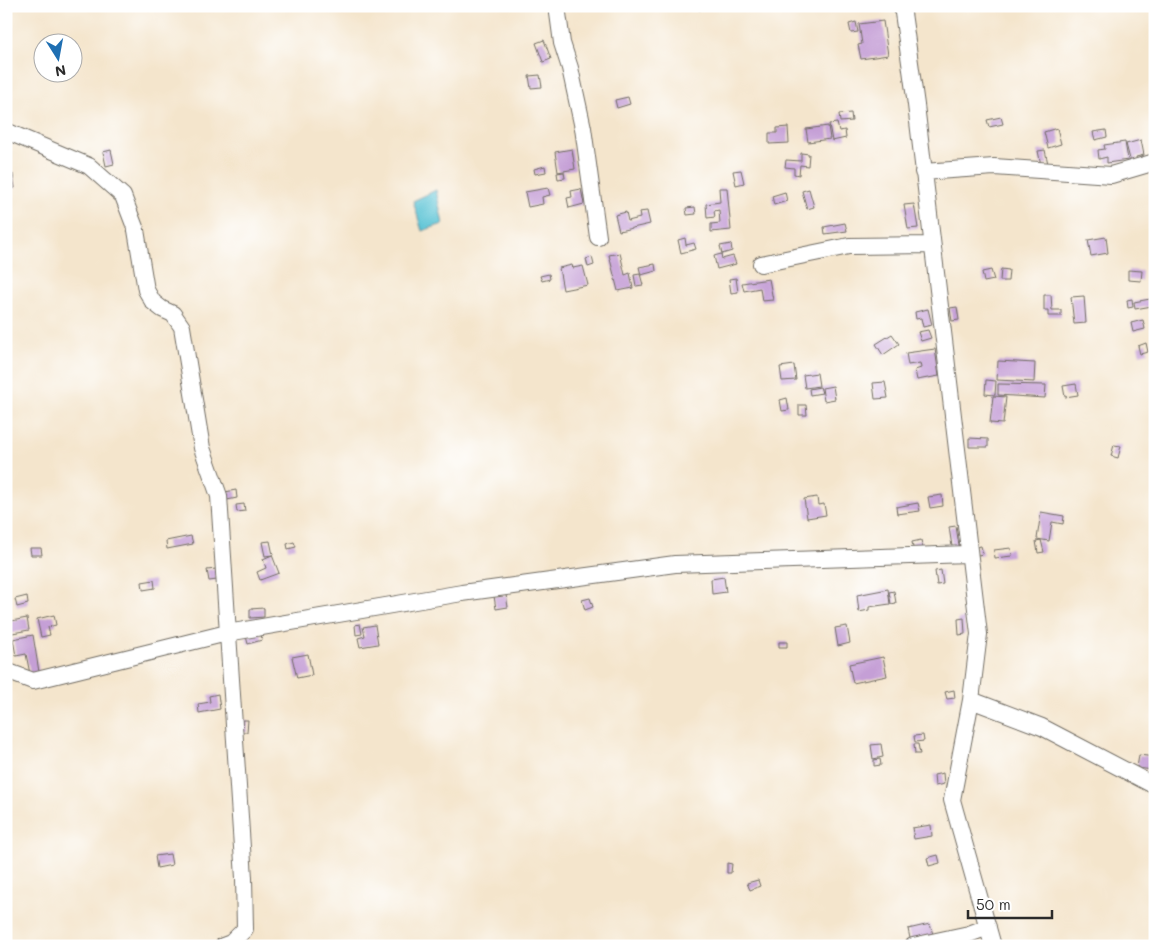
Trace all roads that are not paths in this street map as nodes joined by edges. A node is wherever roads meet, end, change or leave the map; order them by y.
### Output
1 (557, 6) edge
2 (902, 6) edge
3 (6, 131) edge
4 (1155, 162) edge
5 (923, 172) junction
6 (598, 237) dead end
7 (932, 245) junction
8 (761, 264) dead end
9 (968, 554) junction
10 (227, 633) junction
11 (6, 672) edge
12 (971, 700) junction
13 (1155, 786) edge
14 (988, 927) junction
15 (223, 946) edge
16 (913, 946) edge
17 (993, 946) edge

1 - 6 street
2 - 5 street
3 - 10 street
4 - 5 street
5 - 7 street
7 - 8 street
7 - 9 street
9 - 10 street
9 - 12 street
10 - 11 street
10 - 15 street
12 - 13 street
12 - 14 street
14 - 16 street
14 - 17 street

